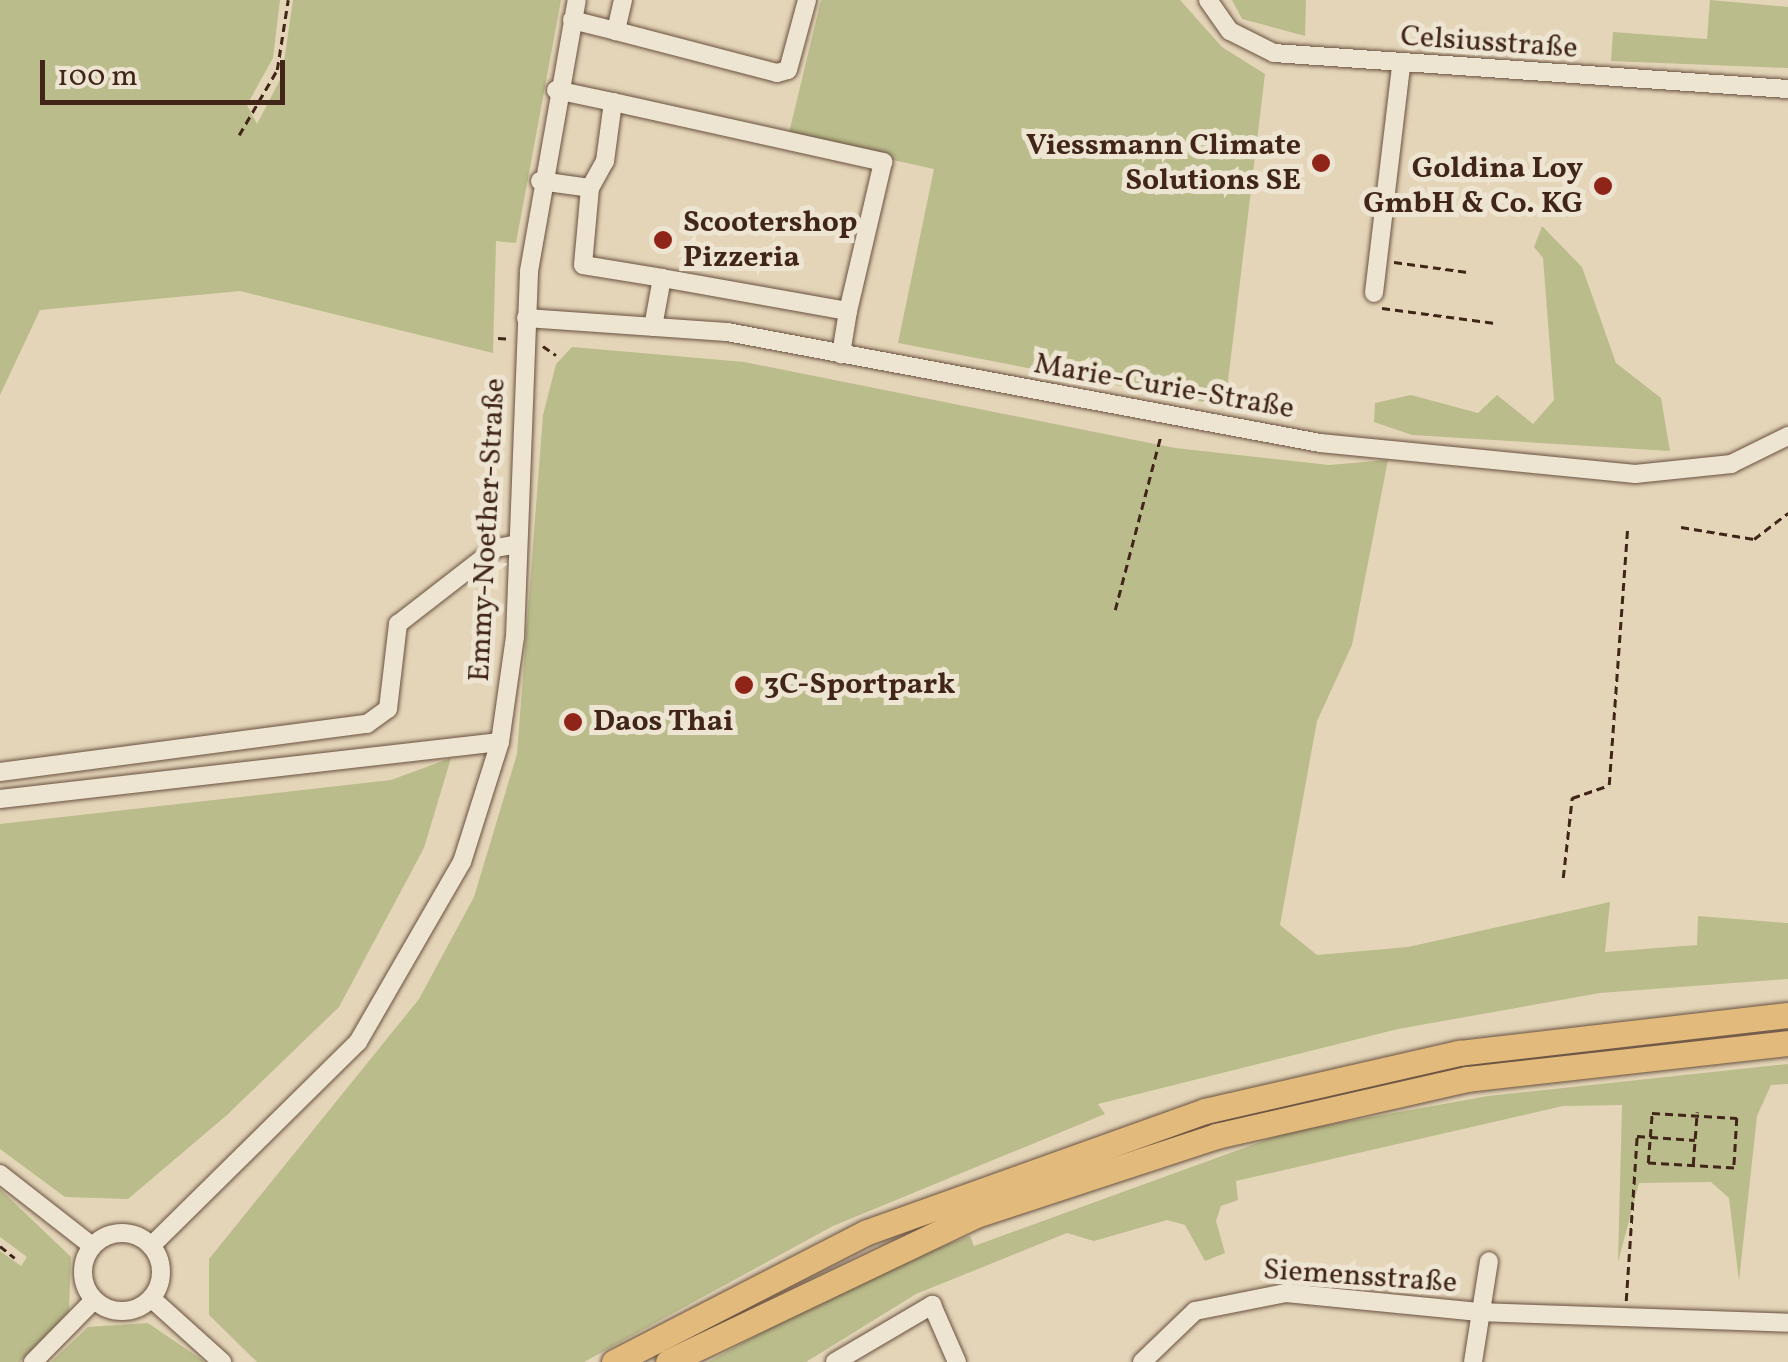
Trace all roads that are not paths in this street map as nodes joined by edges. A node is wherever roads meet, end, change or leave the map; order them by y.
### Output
1 (576, 0) edge
2 (623, 0) edge
3 (807, 0) edge
4 (1208, 0) edge
5 (572, 20) junction
6 (616, 31) junction
7 (1401, 66) junction
8 (1788, 89) edge
9 (556, 90) junction
10 (613, 102) junction
11 (540, 180) junction
12 (590, 188) junction
13 (662, 278) junction
14 (1374, 293) road end
15 (848, 312) junction
16 (526, 318) junction
17 (653, 327) junction
18 (841, 354) junction
19 (1788, 436) edge
20 (518, 544) junction
21 (500, 742) junction
22 (0, 772) edge
23 (0, 799) edge
24 (1788, 1015) edge
25 (1788, 1043) edge
26 (0, 1174) edge
27 (92, 1246) junction
28 (151, 1246) junction
29 (1489, 1260) dead end
30 (150, 1298) junction
31 (94, 1300) junction
32 (1480, 1312) junction
33 (1788, 1323) edge
34 (33, 1362) edge
35 (222, 1362) edge
36 (614, 1362) edge
37 (668, 1362) edge
38 (835, 1362) edge
39 (957, 1362) edge
40 (1142, 1362) edge
41 (1473, 1362) edge

1 - 5 street, Emmy-Noether-Straße
2 - 6 street
3 - 6 street
4 - 7 street, Celsiusstraße
5 - 6 street
5 - 9 street, Emmy-Noether-Straße
7 - 8 street, Celsiusstraße
7 - 14 street
9 - 10 street
9 - 11 street, Emmy-Noether-Straße
10 - 12 street
10 - 15 street
11 - 12 street
11 - 16 street, Emmy-Noether-Straße
12 - 13 street
13 - 15 street
13 - 17 street
15 - 18 street
16 - 17 street, Marie-Curie-Straße
16 - 20 street, Emmy-Noether-Straße
17 - 18 street, Marie-Curie-Straße
18 - 19 street, Marie-Curie-Straße
20 - 21 street, Emmy-Noether-Straße
20 - 22 street
21 - 23 street
21 - 28 street, Emmy-Noether-Straße
24 - 36 highway
25 - 37 highway
26 - 27 street
27 - 28 street
27 - 31 street
28 - 30 street
29 - 32 street
30 - 31 street
30 - 35 street
31 - 34 street
32 - 33 street, Siemensstraße
32 - 40 street, Siemensstraße
32 - 41 street
38 - 39 street

